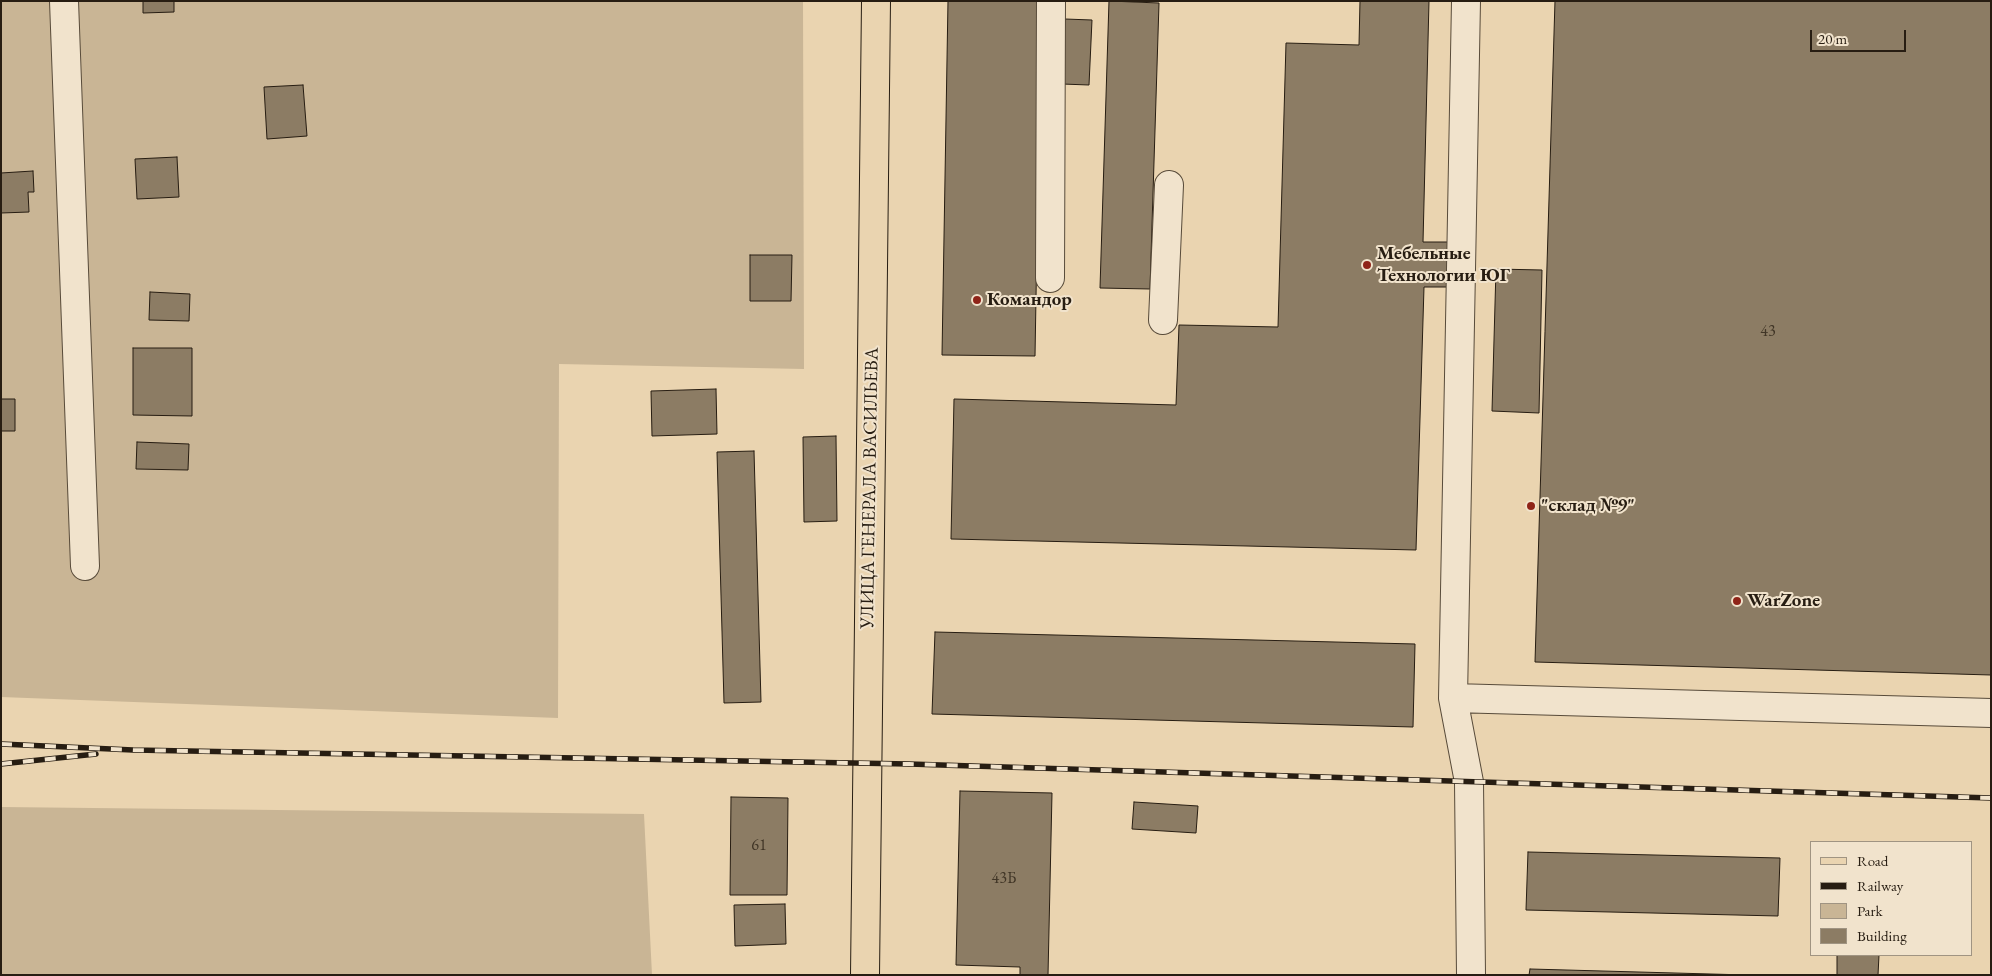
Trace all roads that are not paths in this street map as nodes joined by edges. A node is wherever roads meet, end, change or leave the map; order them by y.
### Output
1 (64, 1) edge
2 (876, 1) edge
3 (1051, 1) edge
4 (1466, 1) edge
5 (1169, 185) dead end
6 (1050, 278) dead end
7 (1163, 320) dead end
8 (85, 566) dead end
9 (1454, 698) junction
10 (1991, 713) edge
11 (865, 975) edge
12 (1471, 975) edge

1 - 8 lane
2 - 11 main road, УЛИЦА ГЕНЕРАЛА ВАСИЛЬЕВА
3 - 6 lane
4 - 9 lane
5 - 7 lane
9 - 10 lane
9 - 12 lane

